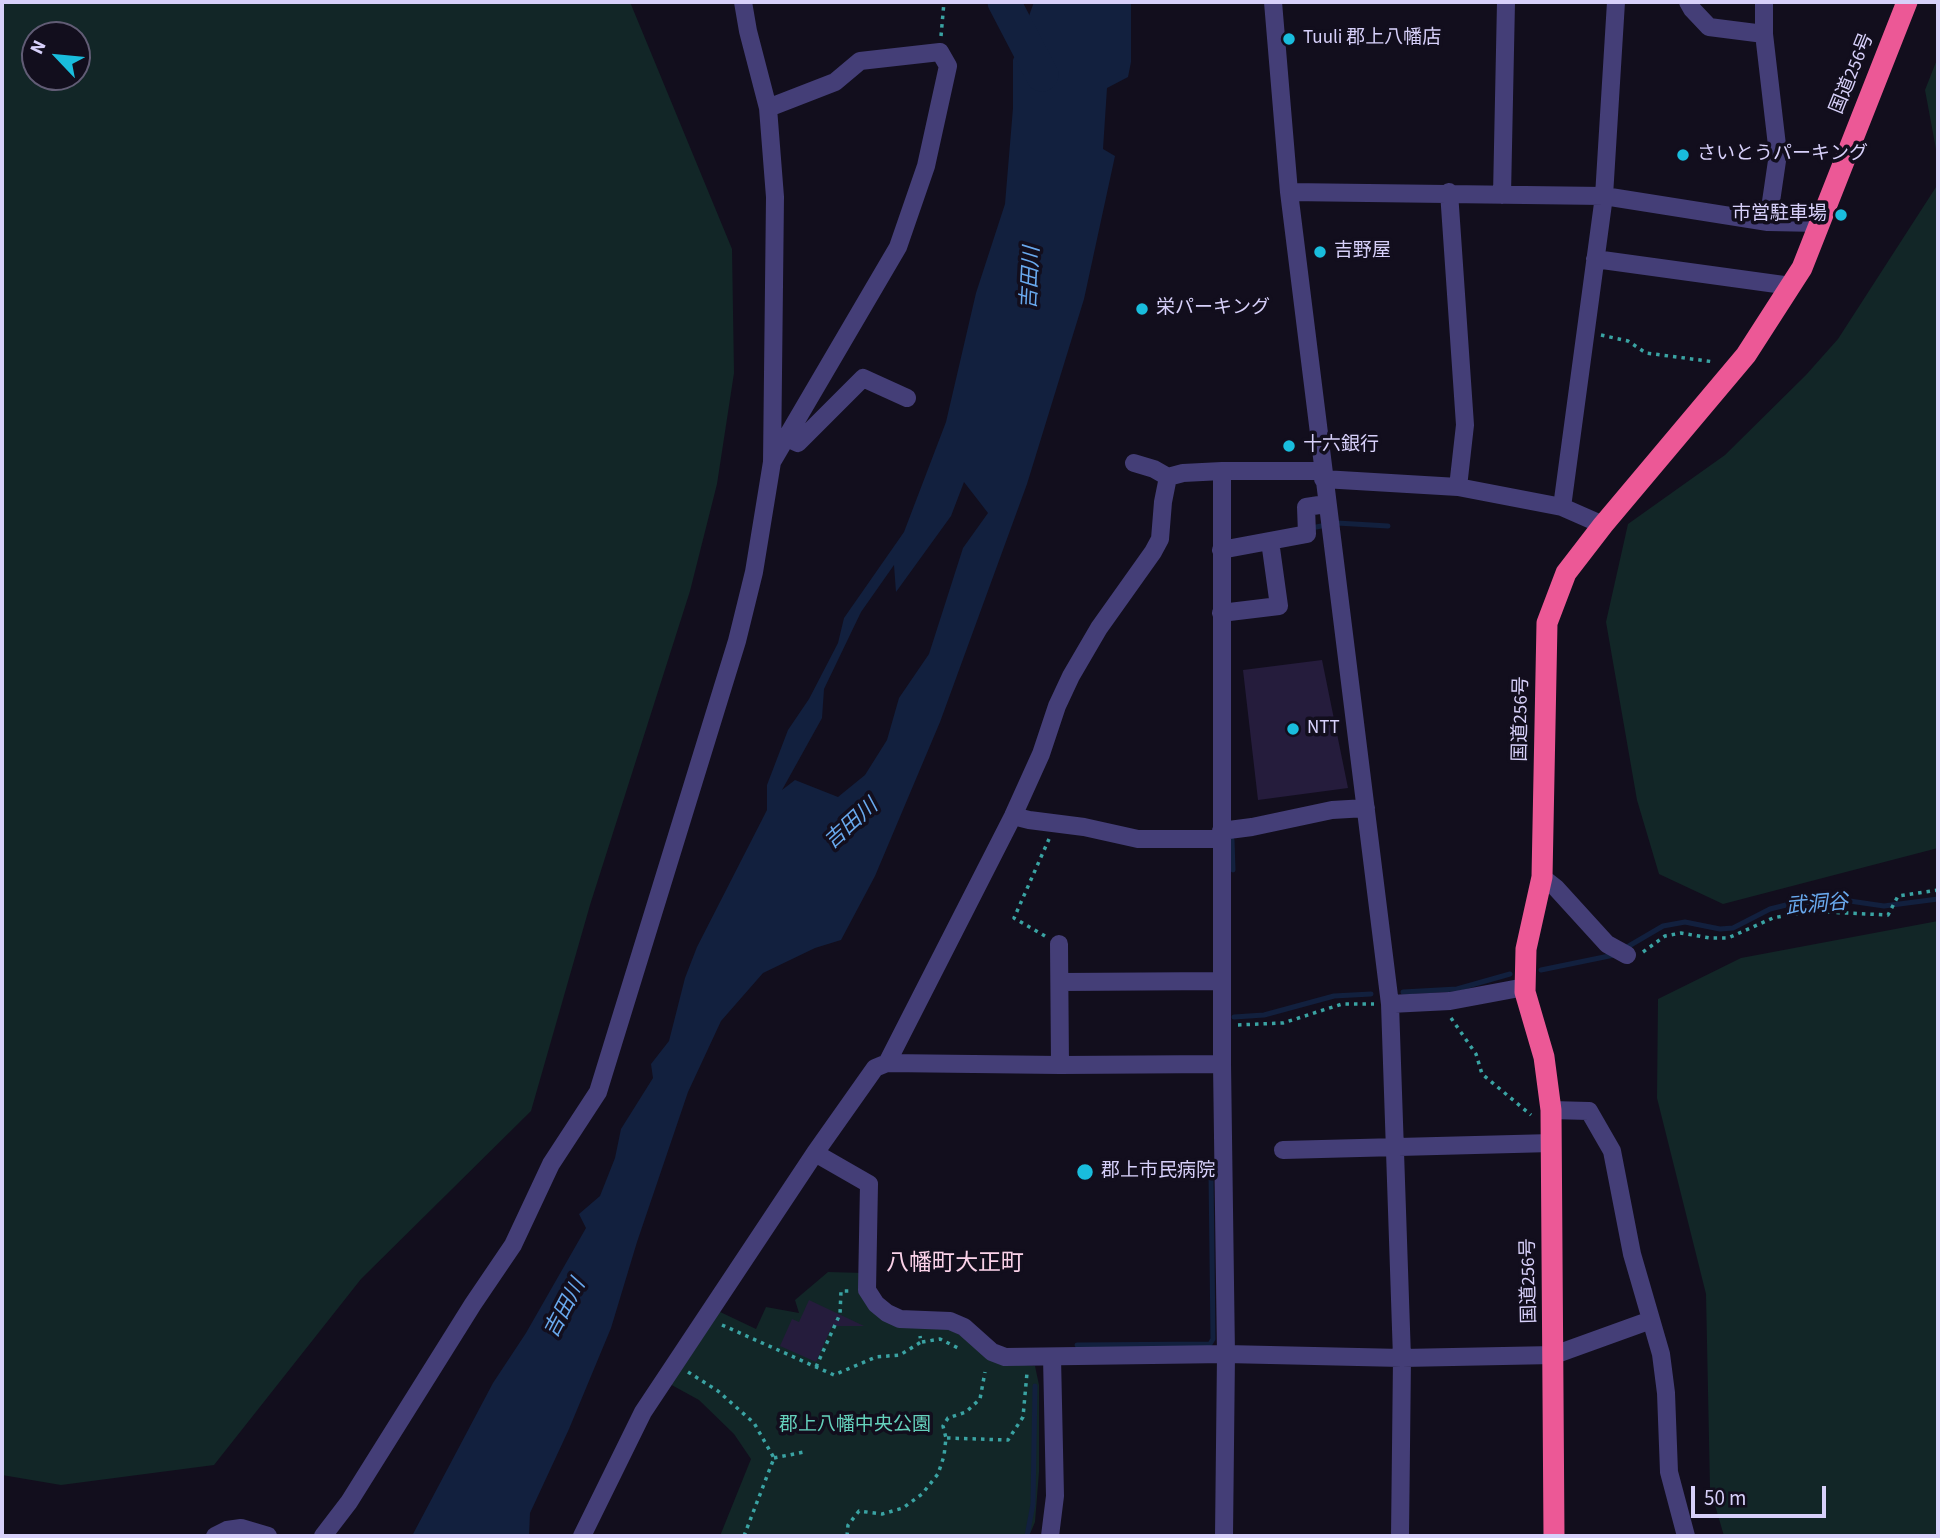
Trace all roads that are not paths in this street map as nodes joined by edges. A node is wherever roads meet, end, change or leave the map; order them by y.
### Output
1 (743, 2) edge
2 (1273, 2) edge
3 (1506, 2) edge
4 (1616, 2) edge
5 (1688, 2) edge
6 (1764, 2) edge
7 (1907, 2) edge
8 (1764, 34) junction
9 (768, 108) junction
10 (1289, 192) junction
11 (1448, 192) junction
12 (1502, 195) junction
13 (1604, 196) junction
14 (1768, 222) junction
15 (1820, 223) junction
16 (1595, 259) junction
17 (1791, 286) junction
18 (907, 398) dead end
19 (787, 438) junction
20 (772, 462) junction
21 (1134, 463) dead end
22 (1222, 471) junction
23 (1322, 475) junction
24 (1168, 477) junction
25 (1458, 486) junction
26 (1326, 504) junction
27 (1562, 507) junction
28 (1603, 525) junction
29 (1270, 541) junction
30 (1221, 550) junction
31 (1221, 613) junction
32 (1366, 808) junction
33 (1013, 816) junction
34 (1221, 835) junction
35 (1542, 877) junction
36 (1059, 944) road end
37 (1627, 955) road end
38 (1222, 981) junction
39 (1061, 982) junction
40 (1525, 987) junction
41 (1390, 1004) junction
42 (887, 1063) junction
43 (1222, 1064) junction
44 (1060, 1066) junction
45 (1551, 1110) junction
46 (1551, 1137) junction
47 (1396, 1148) junction
48 (1283, 1150) dead end
49 (815, 1153) junction
50 (1651, 1320) junction
51 (1226, 1354) junction
52 (1554, 1355) junction
53 (1052, 1357) junction
54 (1402, 1358) junction
55 (215, 1536) edge
56 (268, 1536) edge
57 (323, 1536) edge
58 (582, 1536) edge
59 (1049, 1536) edge
60 (1224, 1536) edge
61 (1400, 1536) edge
62 (1554, 1536) edge
63 (1686, 1536) edge

1 - 9 street
2 - 10 street
3 - 12 street
4 - 13 street
5 - 8 street
6 - 8 street
7 - 15 highway, 国道256号
8 - 14 street
9 - 19 street
9 - 20 street
10 - 11 street
10 - 23 street
11 - 12 street
11 - 25 street
12 - 13 street
13 - 14 street
13 - 16 street
14 - 15 street
15 - 17 highway, 国道256号
16 - 17 street
16 - 27 street
17 - 28 highway, 国道256号
18 - 19 street
19 - 20 street
20 - 57 street
21 - 24 street
22 - 23 street
22 - 24 street
22 - 30 street
23 - 25 street
23 - 26 street
24 - 33 street
25 - 27 street
26 - 29 street
26 - 32 street
27 - 28 street
28 - 35 highway, 国道256号
29 - 30 street
29 - 31 street
30 - 31 street
31 - 34 street
32 - 34 street
32 - 41 street
33 - 34 street
33 - 42 street
34 - 38 street
35 - 37 street
35 - 40 highway, 国道256号
36 - 39 street
38 - 39 street
38 - 43 street
39 - 44 street
40 - 41 street
40 - 45 highway, 国道256号
41 - 47 street
42 - 44 street
42 - 49 street
43 - 44 street
43 - 51 street
45 - 46 highway, 国道256号
45 - 50 street
46 - 47 street
46 - 52 highway, 国道256号
47 - 48 street
47 - 54 street
49 - 53 street
49 - 58 street
50 - 52 street
50 - 63 street
51 - 53 street
51 - 54 street
51 - 60 street
52 - 54 street
52 - 62 highway, 国道256号
53 - 59 street
54 - 61 street
55 - 56 street

